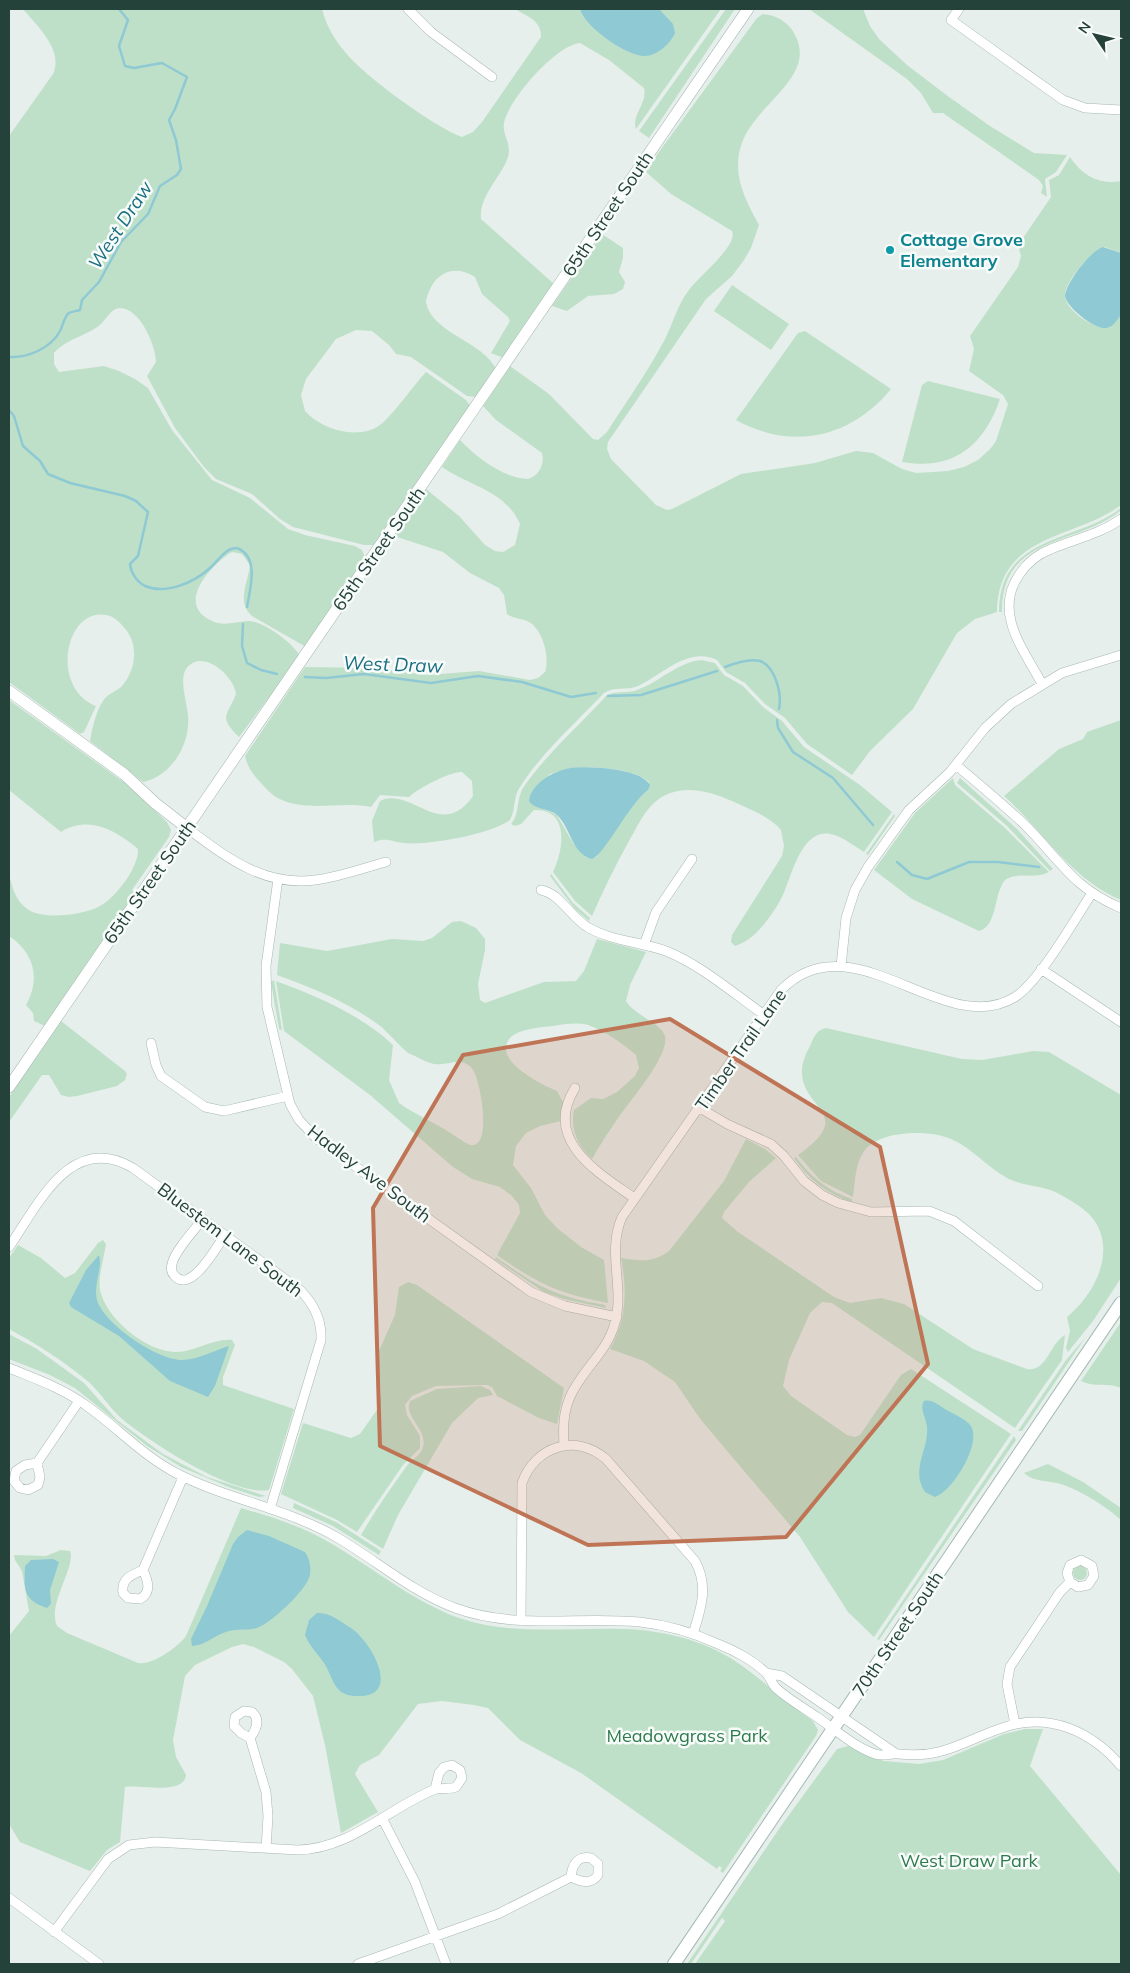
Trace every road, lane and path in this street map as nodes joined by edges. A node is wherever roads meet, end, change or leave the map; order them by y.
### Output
1 (408, 9) edge
2 (748, 9) edge
3 (956, 10) edge
4 (492, 77) dead end
5 (1121, 110) edge
6 (1121, 519) edge
7 (1121, 655) edge
8 (1042, 684) junction
9 (9, 691) edge
10 (956, 765) junction
11 (188, 828) junction
12 (692, 859) dead end
13 (386, 862) dead end
14 (278, 879) junction
15 (541, 890) dead end
16 (1092, 893) junction
17 (1121, 908) edge
18 (644, 945) junction
19 (841, 966) junction
20 (1041, 968) junction
21 (764, 1014) junction
22 (1121, 1022) edge
23 (151, 1043) dead end
24 (9, 1088) edge
25 (575, 1088) dead end
26 (288, 1096) junction
27 (700, 1108) junction
28 (634, 1198) junction
29 (202, 1218) junction
30 (225, 1235) junction
31 (9, 1247) edge
32 (1038, 1286) dead end
33 (1121, 1303) edge
34 (617, 1316) junction
35 (9, 1368) edge
36 (79, 1401) junction
37 (564, 1446) junction
38 (37, 1462) dead end
39 (184, 1476) junction
40 (270, 1509) junction
41 (143, 1570) dead end
42 (1070, 1582) dead end
43 (521, 1621) junction
44 (693, 1634) junction
45 (766, 1673) junction
46 (842, 1717) junction
47 (1015, 1724) junction
48 (834, 1729) junction
49 (250, 1738) dead end
50 (895, 1754) junction
51 (1119, 1760) edge
52 (436, 1789) dead end
53 (382, 1818) junction
54 (266, 1849) junction
55 (571, 1878) dead end
56 (9, 1898) edge
57 (54, 1932) junction
58 (436, 1936) junction
59 (99, 1964) edge
60 (358, 1964) edge
61 (446, 1964) edge
62 (674, 1964) edge

1 - 4 street
2 - 11 street, 65th Street South
3 - 5 street
6 - 8 street
7 - 8 street
8 - 10 street
9 - 11 street
10 - 16 street
10 - 19 street
11 - 14 street
11 - 24 street, 65th Street South
12 - 18 street
13 - 14 street
14 - 26 street, Hadley Ave South
15 - 18 street
16 - 17 street
16 - 20 street, Timber Trail Lane
18 - 21 street
19 - 20 street, Timber Trail Lane
19 - 21 street, Timber Trail Lane
20 - 22 street
21 - 27 street, Timber Trail Lane
23 - 26 street
25 - 28 street
26 - 34 street, Hadley Ave South
27 - 28 street, Timber Trail Lane
27 - 32 street
28 - 34 street, Timber Trail Lane
29 - 30 street, Bluestem Lane South
29 - 30 street
29 - 31 street, Bluestem Lane South
30 - 40 street, Bluestem Lane South
33 - 46 main road, 70th Street South
34 - 37 street, Timber Trail Lane
35 - 36 street
36 - 38 street
36 - 39 street
37 - 43 street
37 - 44 street
39 - 40 street
39 - 41 street
40 - 43 street
42 - 47 street
43 - 44 street
44 - 45 street
45 - 46 street
45 - 48 street
46 - 48 main road, 70th Street South
46 - 50 street
47 - 50 street
47 - 51 street
48 - 50 street
48 - 62 main road, 70th Street South
49 - 54 street
52 - 53 street
53 - 54 street
53 - 58 street
54 - 57 street
55 - 58 street
56 - 57 street
57 - 59 street
58 - 60 street
58 - 61 street

